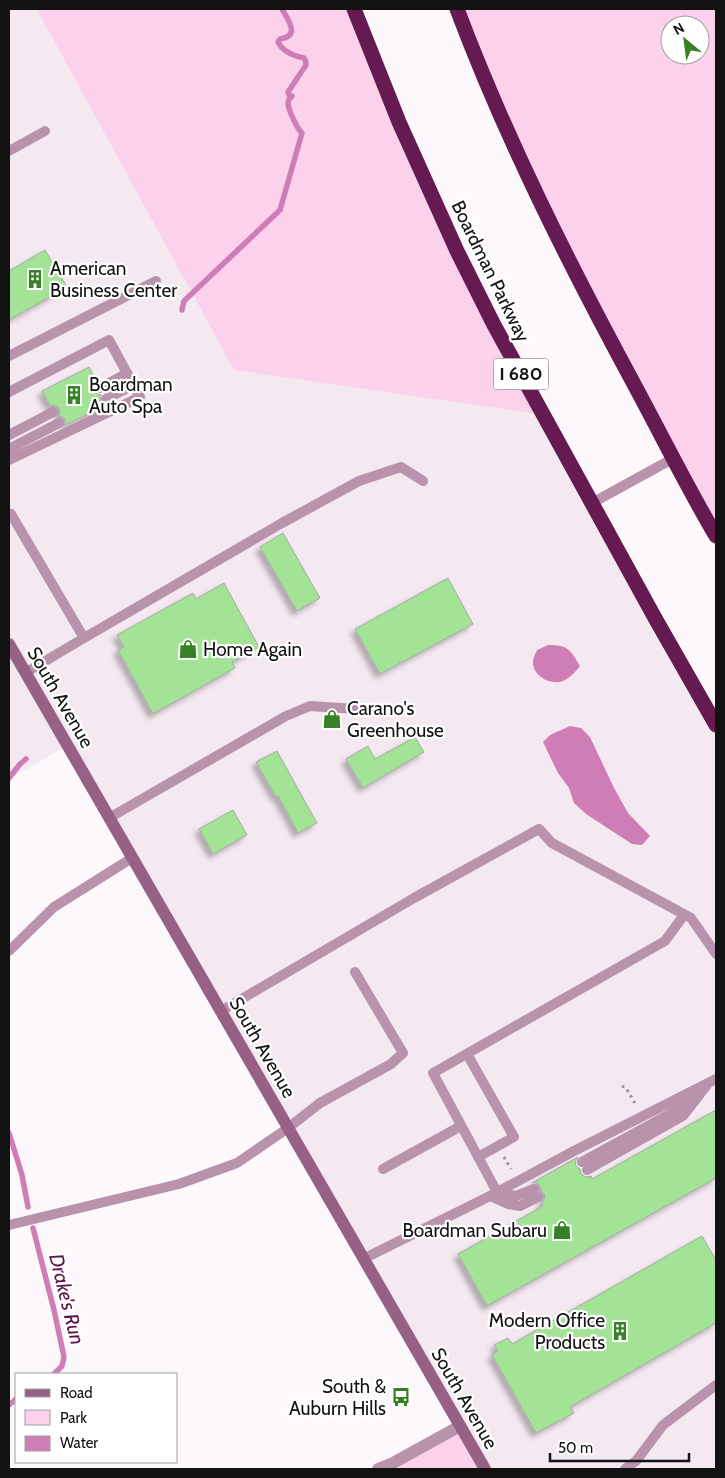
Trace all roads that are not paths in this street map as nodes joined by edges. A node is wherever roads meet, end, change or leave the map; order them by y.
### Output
1 (354, 9) edge
2 (457, 9) edge
3 (45, 131) dead end
4 (9, 151) edge
5 (156, 280) dead end
6 (9, 356) edge
7 (127, 374) junction
8 (133, 385) junction
9 (100, 388) dead end
10 (9, 392) edge
11 (106, 399) dead end
12 (53, 412) dead end
13 (59, 423) dead end
14 (9, 435) edge
15 (9, 449) edge
16 (674, 458) junction
17 (9, 460) edge
18 (423, 481) dead end
19 (592, 503) junction
20 (9, 515) edge
21 (716, 536) edge
22 (84, 638) junction
23 (9, 644) edge
24 (25, 673) junction
25 (357, 709) dead end
26 (716, 724) edge
27 (109, 818) junction
28 (132, 858) junction
29 (684, 915) junction
30 (9, 951) edge
31 (716, 954) edge
32 (355, 972) dead end
33 (221, 1010) junction
34 (467, 1054) junction
35 (713, 1081) edge
36 (462, 1126) junction
37 (288, 1128) junction
38 (478, 1157) junction
39 (585, 1166) dead end
40 (383, 1169) dead end
41 (536, 1193) dead end
42 (493, 1194) junction
43 (9, 1225) edge
44 (363, 1259) junction
45 (716, 1385) edge
46 (460, 1426) junction
47 (378, 1469) edge
48 (485, 1469) edge
49 (625, 1469) edge

1 - 19 highway, Boardman Parkway / I 680
2 - 16 highway
3 - 4 lane
5 - 6 lane
7 - 8 lane
7 - 9 lane
7 - 10 lane
8 - 11 lane
8 - 17 lane
12 - 14 lane
13 - 15 lane
16 - 19 lane
16 - 21 highway
18 - 22 lane
19 - 26 highway, Boardman Parkway / I 680
20 - 22 lane
22 - 24 lane
23 - 24 main road, South Avenue
24 - 27 main road, South Avenue
25 - 27 lane
27 - 28 main road, South Avenue
28 - 30 lane
28 - 33 main road, South Avenue
29 - 31 lane
29 - 33 lane
29 - 34 lane
32 - 37 lane
33 - 37 main road, South Avenue
34 - 36 lane
34 - 38 lane
35 - 39 lane
35 - 42 lane
36 - 38 lane
36 - 40 lane
37 - 43 lane
37 - 44 main road, South Avenue
38 - 42 lane
41 - 42 lane
42 - 44 lane
44 - 46 main road, South Avenue
45 - 49 lane
46 - 47 street
46 - 48 main road, South Avenue

